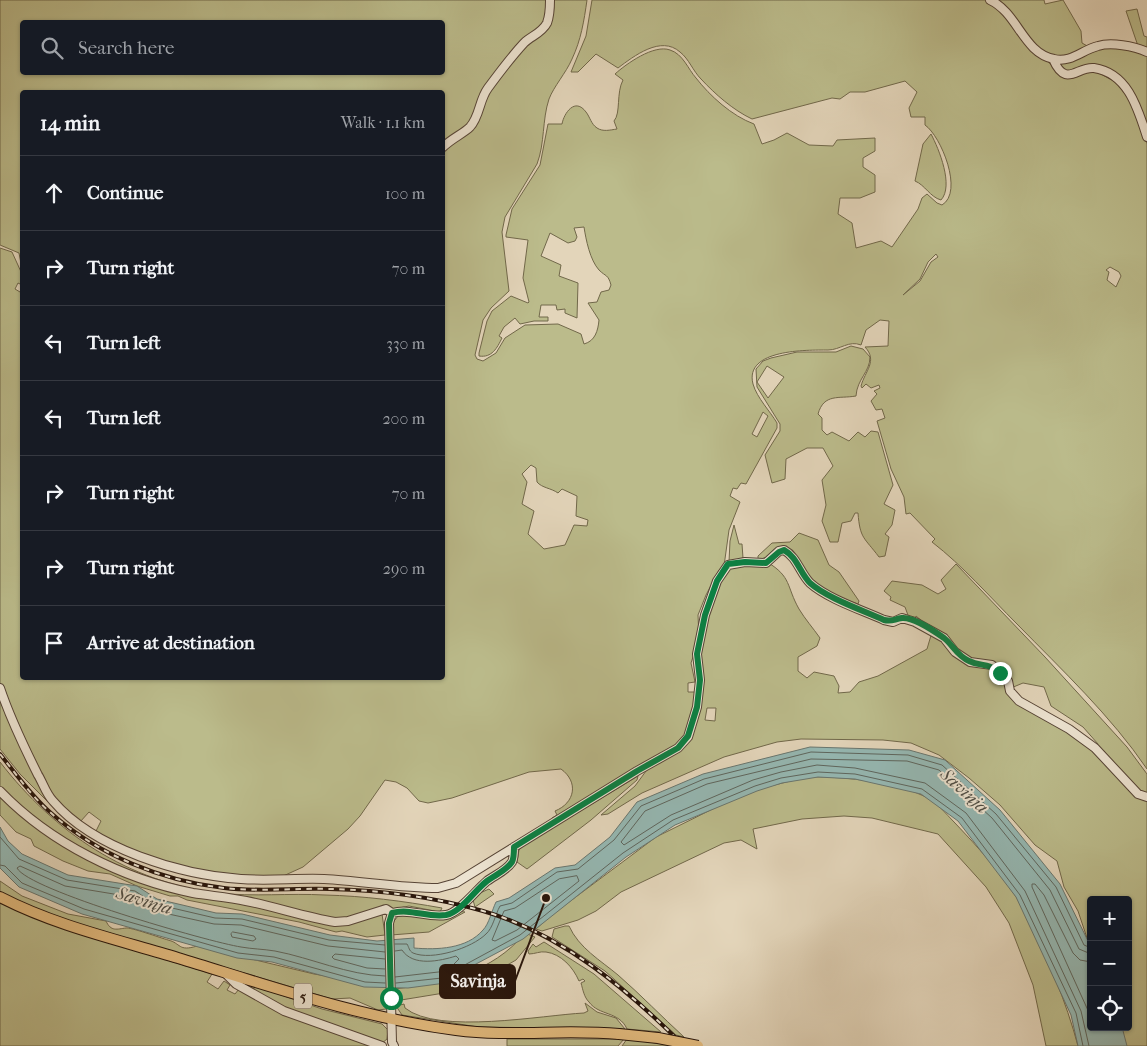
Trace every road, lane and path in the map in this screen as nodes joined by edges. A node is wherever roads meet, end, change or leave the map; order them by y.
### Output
1 (550, 0) edge
2 (990, 0) edge
3 (1147, 52) edge
4 (1053, 59) junction
5 (1147, 137) edge
6 (445, 145) edge
7 (0, 688) edge
8 (0, 791) edge
9 (1147, 797) edge
10 (514, 847) junction
11 (0, 897) edge
12 (392, 913) junction
13 (224, 972) junction
14 (392, 1019) junction
15 (382, 1046) edge
16 (394, 1046) edge
17 (698, 1046) edge

1 - 6 street
2 - 4 street
3 - 4 street
4 - 5 street
7 - 10 street
8 - 12 street
9 - 10 street
10 - 12 street
11 - 13 main road, 5
12 - 14 street
13 - 14 main road, 5
13 - 15 street
14 - 16 street
14 - 17 main road, 5, bridge

